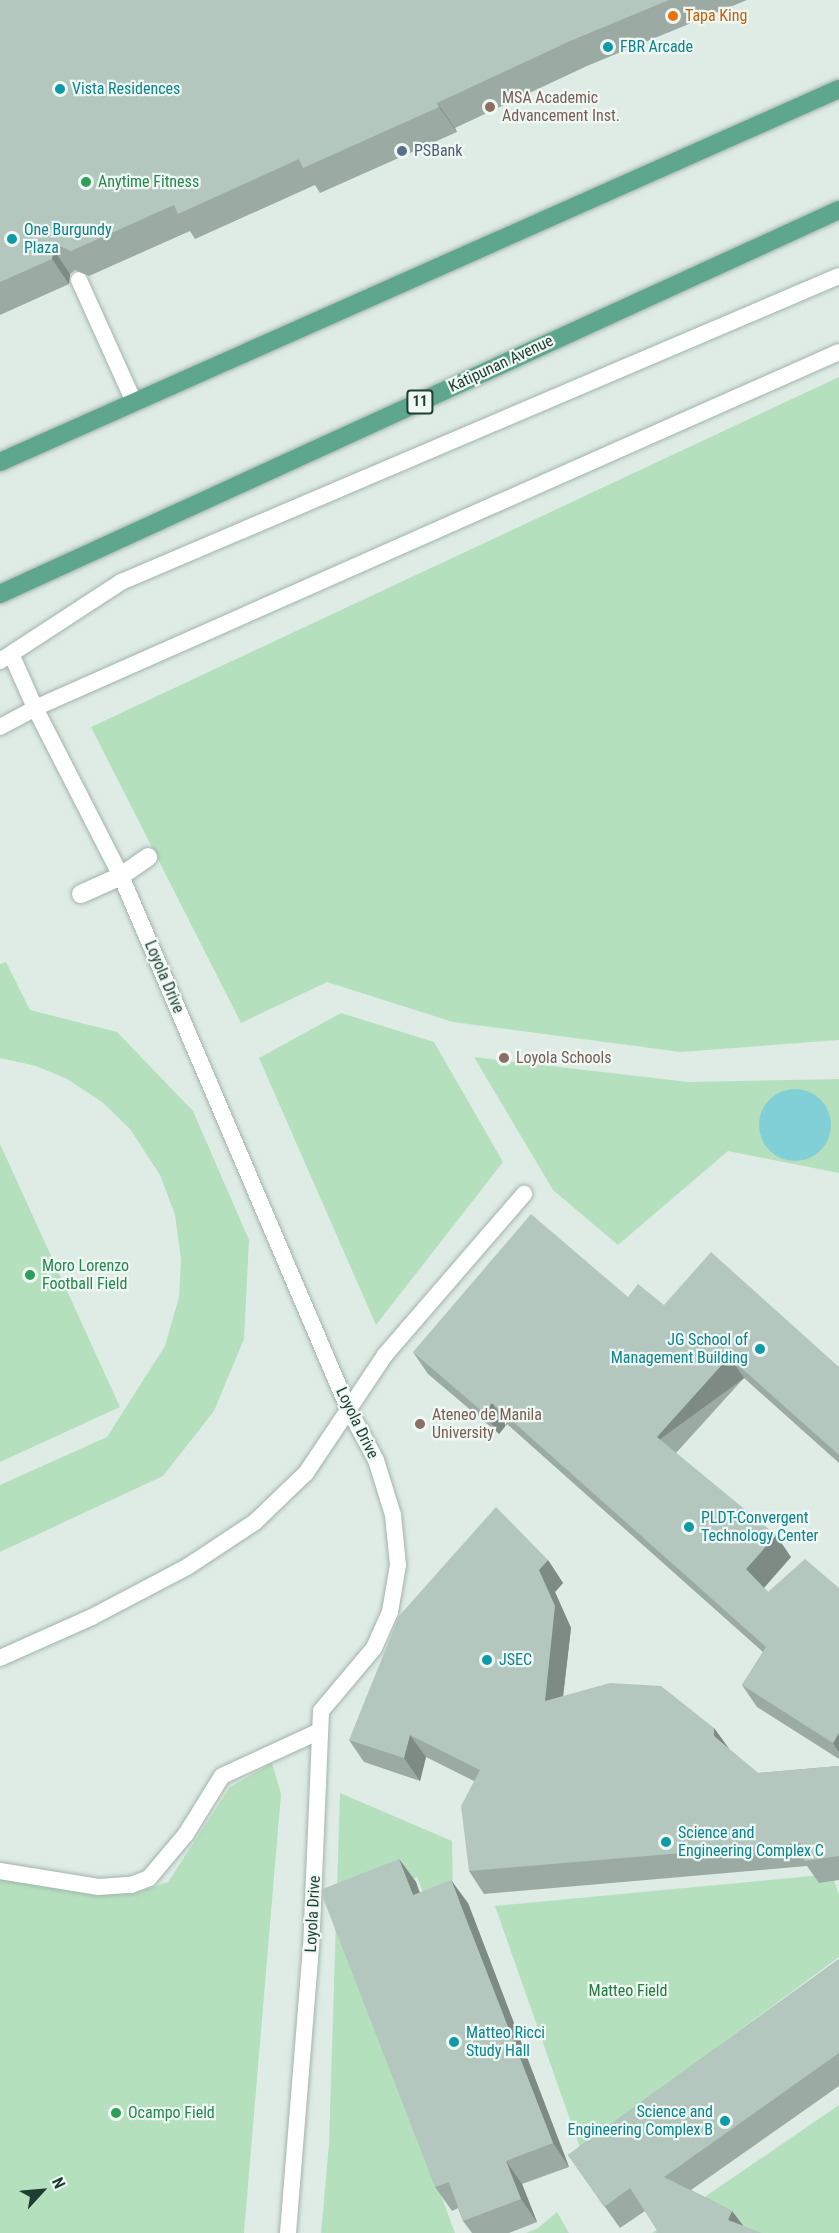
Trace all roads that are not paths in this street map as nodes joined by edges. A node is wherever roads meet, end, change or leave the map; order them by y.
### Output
1 (839, 89) edge
2 (839, 210) edge
3 (839, 276) edge
4 (79, 280) edge
5 (839, 352) edge
6 (134, 402) junction
7 (0, 462) edge
8 (0, 594) edge
9 (6, 658) edge
10 (34, 708) junction
11 (0, 728) edge
12 (148, 857) dead end
13 (121, 876) junction
14 (81, 894) dead end
15 (524, 1194) dead end
16 (348, 1408) junction
17 (0, 1658) edge
18 (320, 1731) junction
19 (0, 1871) edge
20 (288, 2233) edge

1 - 6 main road
2 - 8 main road, Katipunan Avenue / 11
3 - 9 lane
4 - 6 lane
5 - 10 lane
6 - 7 main road
9 - 10 lane, Loyola Drive
10 - 11 lane
10 - 13 lane, Loyola Drive
12 - 13 street
13 - 14 street
13 - 16 lane, Loyola Drive
15 - 16 lane
16 - 17 lane
16 - 18 lane, Loyola Drive
18 - 19 lane
18 - 20 lane, Loyola Drive

